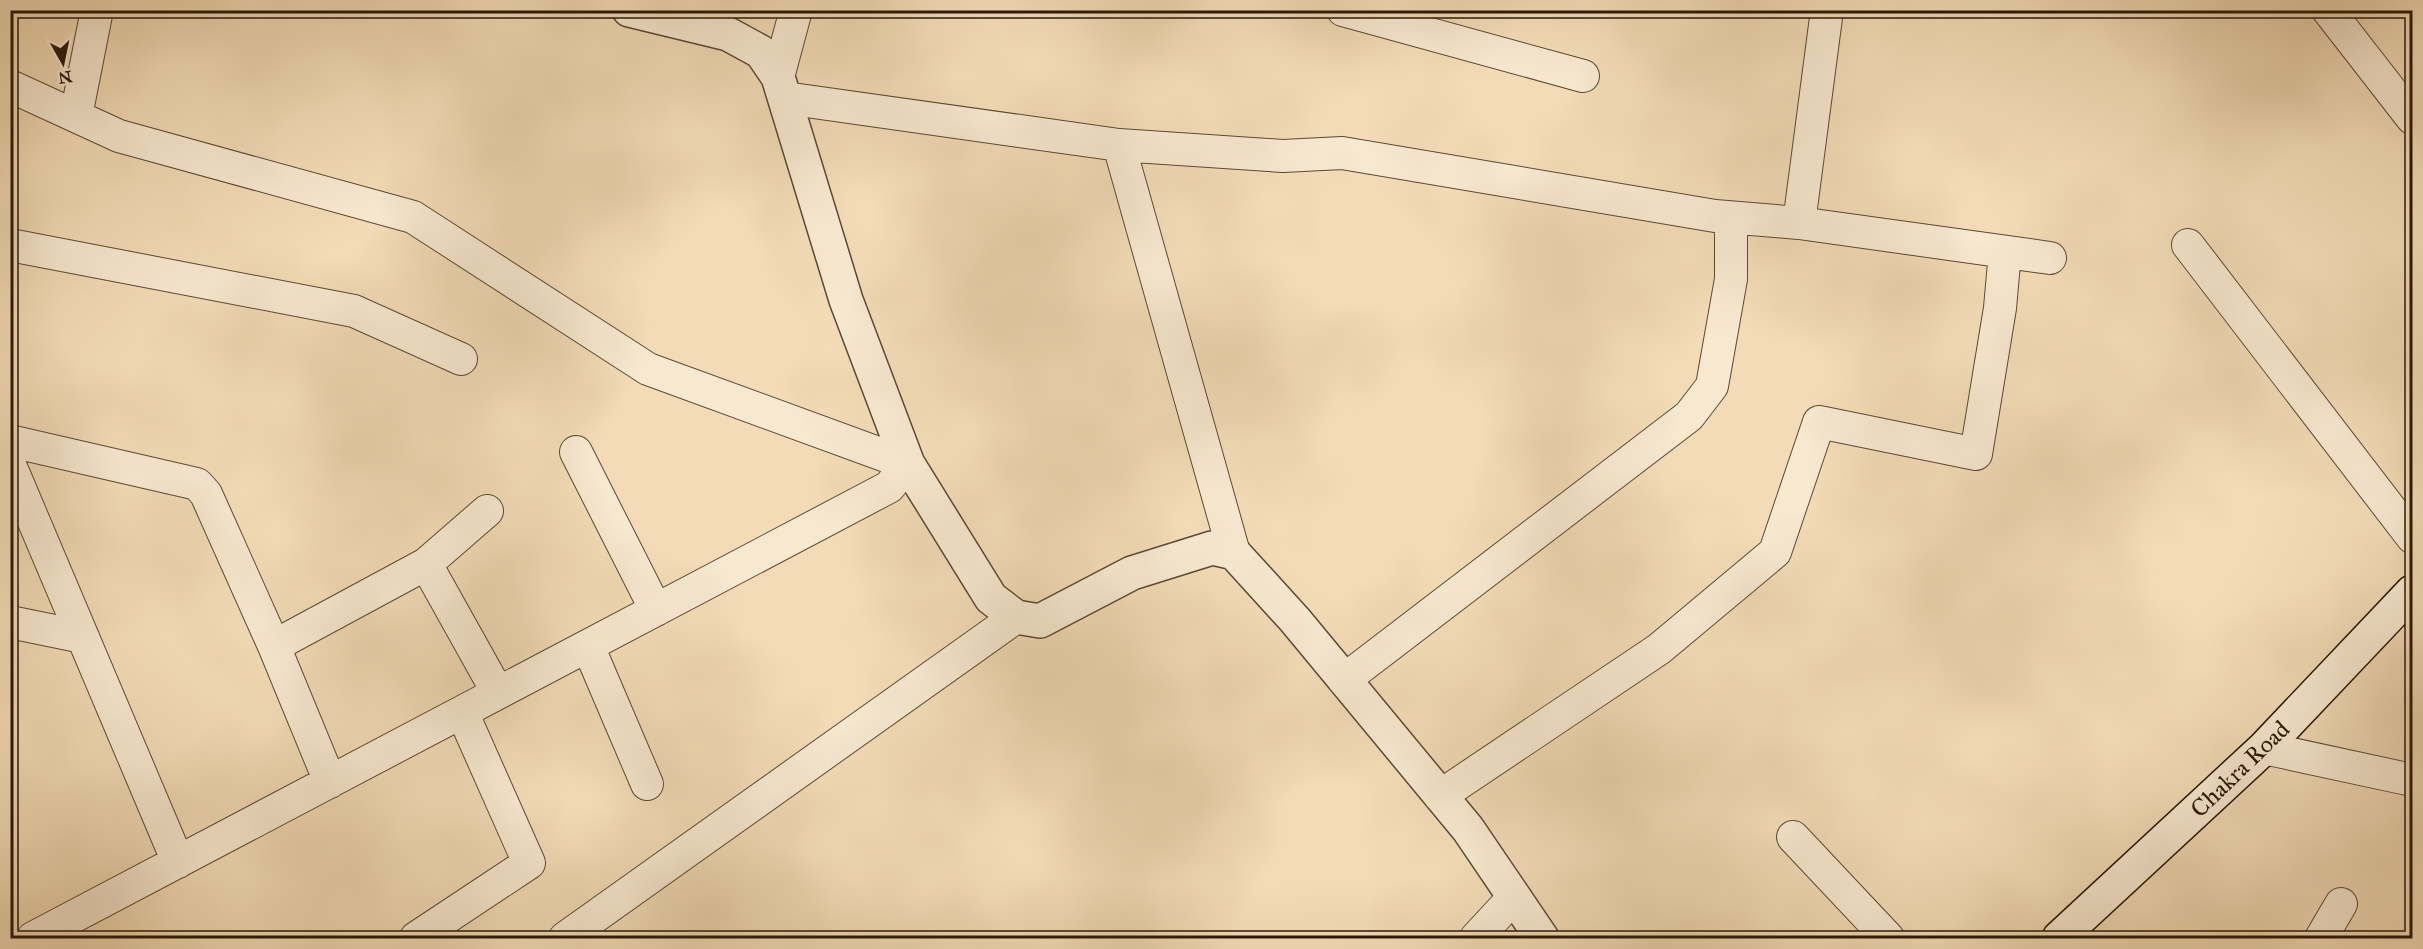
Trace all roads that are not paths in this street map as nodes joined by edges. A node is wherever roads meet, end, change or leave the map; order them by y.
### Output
1 (97, 10) edge
2 (629, 10) edge
3 (796, 10) edge
4 (1343, 10) edge
5 (1827, 10) edge
6 (2328, 10) edge
7 (1584, 76) dead end
8 (10, 86) edge
9 (781, 88) junction
10 (76, 116) junction
11 (2412, 118) edge
12 (1119, 145) junction
13 (1731, 218) junction
14 (1799, 223) junction
15 (10, 244) edge
16 (2188, 245) dead end
17 (2005, 252) junction
18 (2050, 258) dead end
19 (461, 359) dead end
20 (10, 441) edge
21 (576, 452) dead end
22 (908, 464) junction
23 (10, 465) edge
24 (487, 511) dead end
25 (2412, 537) edge
26 (1234, 553) junction
27 (426, 564) junction
28 (2412, 592) edge
29 (656, 610) junction
30 (1016, 617) junction
31 (10, 622) edge
32 (83, 637) junction
33 (274, 646) junction
34 (588, 646) junction
35 (1344, 680) junction
36 (498, 693) junction
37 (462, 712) junction
38 (2264, 748) junction
39 (2412, 780) edge
40 (330, 782) junction
41 (647, 784) dead end
42 (1440, 796) junction
43 (1793, 837) dead end
44 (178, 862) junction
45 (1514, 897) junction
46 (2340, 904) dead end
47 (33, 939) edge
48 (416, 939) edge
49 (565, 939) edge
50 (1476, 939) edge
51 (1542, 939) edge
52 (1888, 939) edge
53 (2059, 939) edge
54 (2321, 939) edge

1 - 10 street
2 - 9 street
3 - 9 street
4 - 7 street
5 - 14 street
6 - 11 street
8 - 10 street
9 - 12 street
9 - 22 street
10 - 22 street
12 - 13 street
12 - 26 street
13 - 14 street
13 - 35 street
14 - 17 street
15 - 19 street
16 - 25 street
17 - 18 street
17 - 42 street
20 - 33 street
21 - 29 street
22 - 29 street
22 - 30 street
23 - 32 street
24 - 27 street
26 - 30 street
26 - 35 street
27 - 33 street
27 - 36 street
28 - 38 street, Chakra Road
29 - 34 street
30 - 49 street
31 - 32 street
32 - 44 street
33 - 40 street
34 - 36 street
34 - 41 street
35 - 42 street
36 - 37 street
37 - 40 street
37 - 48 street
38 - 39 street
38 - 53 street, Chakra Road
40 - 44 street
42 - 45 street
43 - 52 street
44 - 47 street
45 - 50 street
45 - 51 street
46 - 54 street

